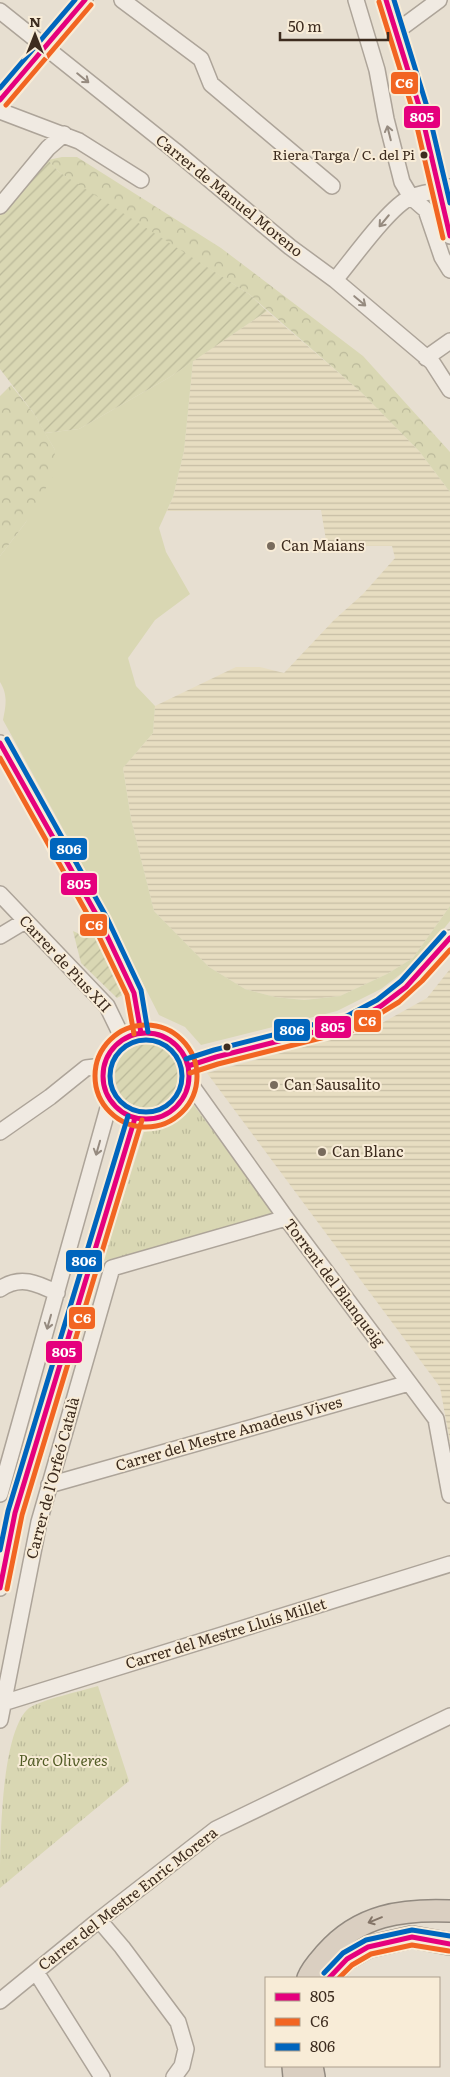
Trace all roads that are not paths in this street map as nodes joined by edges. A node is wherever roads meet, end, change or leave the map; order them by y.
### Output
1 (85, 0) edge
2 (122, 0) edge
3 (356, 0) edge
4 (386, 0) edge
5 (439, 0) edge
6 (0, 11) edge
7 (397, 31) junction
8 (45, 48) junction
9 (0, 100) edge
10 (0, 111) edge
11 (64, 134) junction
12 (141, 180) dead end
13 (332, 186) dead end
14 (445, 188) edge
15 (411, 197) junction
16 (0, 206) edge
17 (450, 236) edge
18 (450, 270) edge
19 (335, 280) junction
20 (450, 341) edge
21 (426, 358) junction
22 (450, 390) edge
23 (0, 743) edge
24 (0, 894) edge
25 (25, 920) junction
26 (0, 936) edge
27 (450, 938) edge
28 (141, 1033) junction
29 (123, 1039) junction
30 (103, 1066) junction
31 (188, 1066) junction
32 (189, 1082) junction
33 (110, 1101) junction
34 (134, 1118) junction
35 (0, 1132) edge
36 (286, 1218) junction
37 (0, 1288) edge
38 (57, 1293) junction
39 (409, 1383) junction
40 (49, 1485) junction
41 (0, 1494) edge
42 (450, 1495) edge
43 (450, 1564) edge
44 (0, 1588) edge
45 (3, 1703) junction
46 (450, 1716) edge
47 (0, 1720) edge
48 (450, 1911) edge
49 (99, 1920) junction
50 (450, 1944) edge
51 (36, 1972) junction
52 (308, 1977) edge
53 (330, 1977) edge
54 (0, 2000) edge
55 (102, 2077) edge
56 (174, 2077) edge

1 - 8 street
2 - 13 street
15 -> 3 street
4 - 7 street
5 - 7 street
6 - 8 street, Carrer de Manuel Moreno
7 - 14 street
8 - 9 street
8 -> 19 street, Carrer de Manuel Moreno
10 - 11 street
11 - 12 street
11 - 16 street
14 - 15 street
14 - 17 street
15 - 18 street
15 -> 19 street
19 -> 21 street, Carrer de Manuel Moreno
20 - 21 street
21 - 22 street, Carrer de Manuel Moreno
23 - 28 street
24 - 25 street, Carrer de Pius XII
25 - 26 street
25 - 29 street, Carrer de Pius XII
27 - 31 street
28 - 29 street
28 - 31 street
29 - 30 street
30 - 33 street
30 - 35 street
31 - 32 street
32 - 34 street
32 - 36 street, Torrent del Blanqueig
33 - 34 street
33 -> 38 street
34 - 44 street
36 - 39 street, Torrent del Blanqueig
36 - 40 street, Carrer de l'Orfeó Català
37 - 38 street
38 -> 41 street
39 - 40 street, Carrer del Mestre Amadeus Vives
39 - 42 street, Torrent del Blanqueig
40 - 45 street, Carrer de l'Orfeó Català
43 - 45 street, Carrer del Mestre Lluís Millet
45 - 47 street, Carrer de l'Orfeó Català
46 - 49 street, Carrer del Mestre Enric Morera
48 -> 52 highway
49 - 51 street, Carrer del Mestre Enric Morera
49 - 56 street
50 - 53 highway
51 - 54 street, Carrer del Mestre Enric Morera
51 - 55 street

